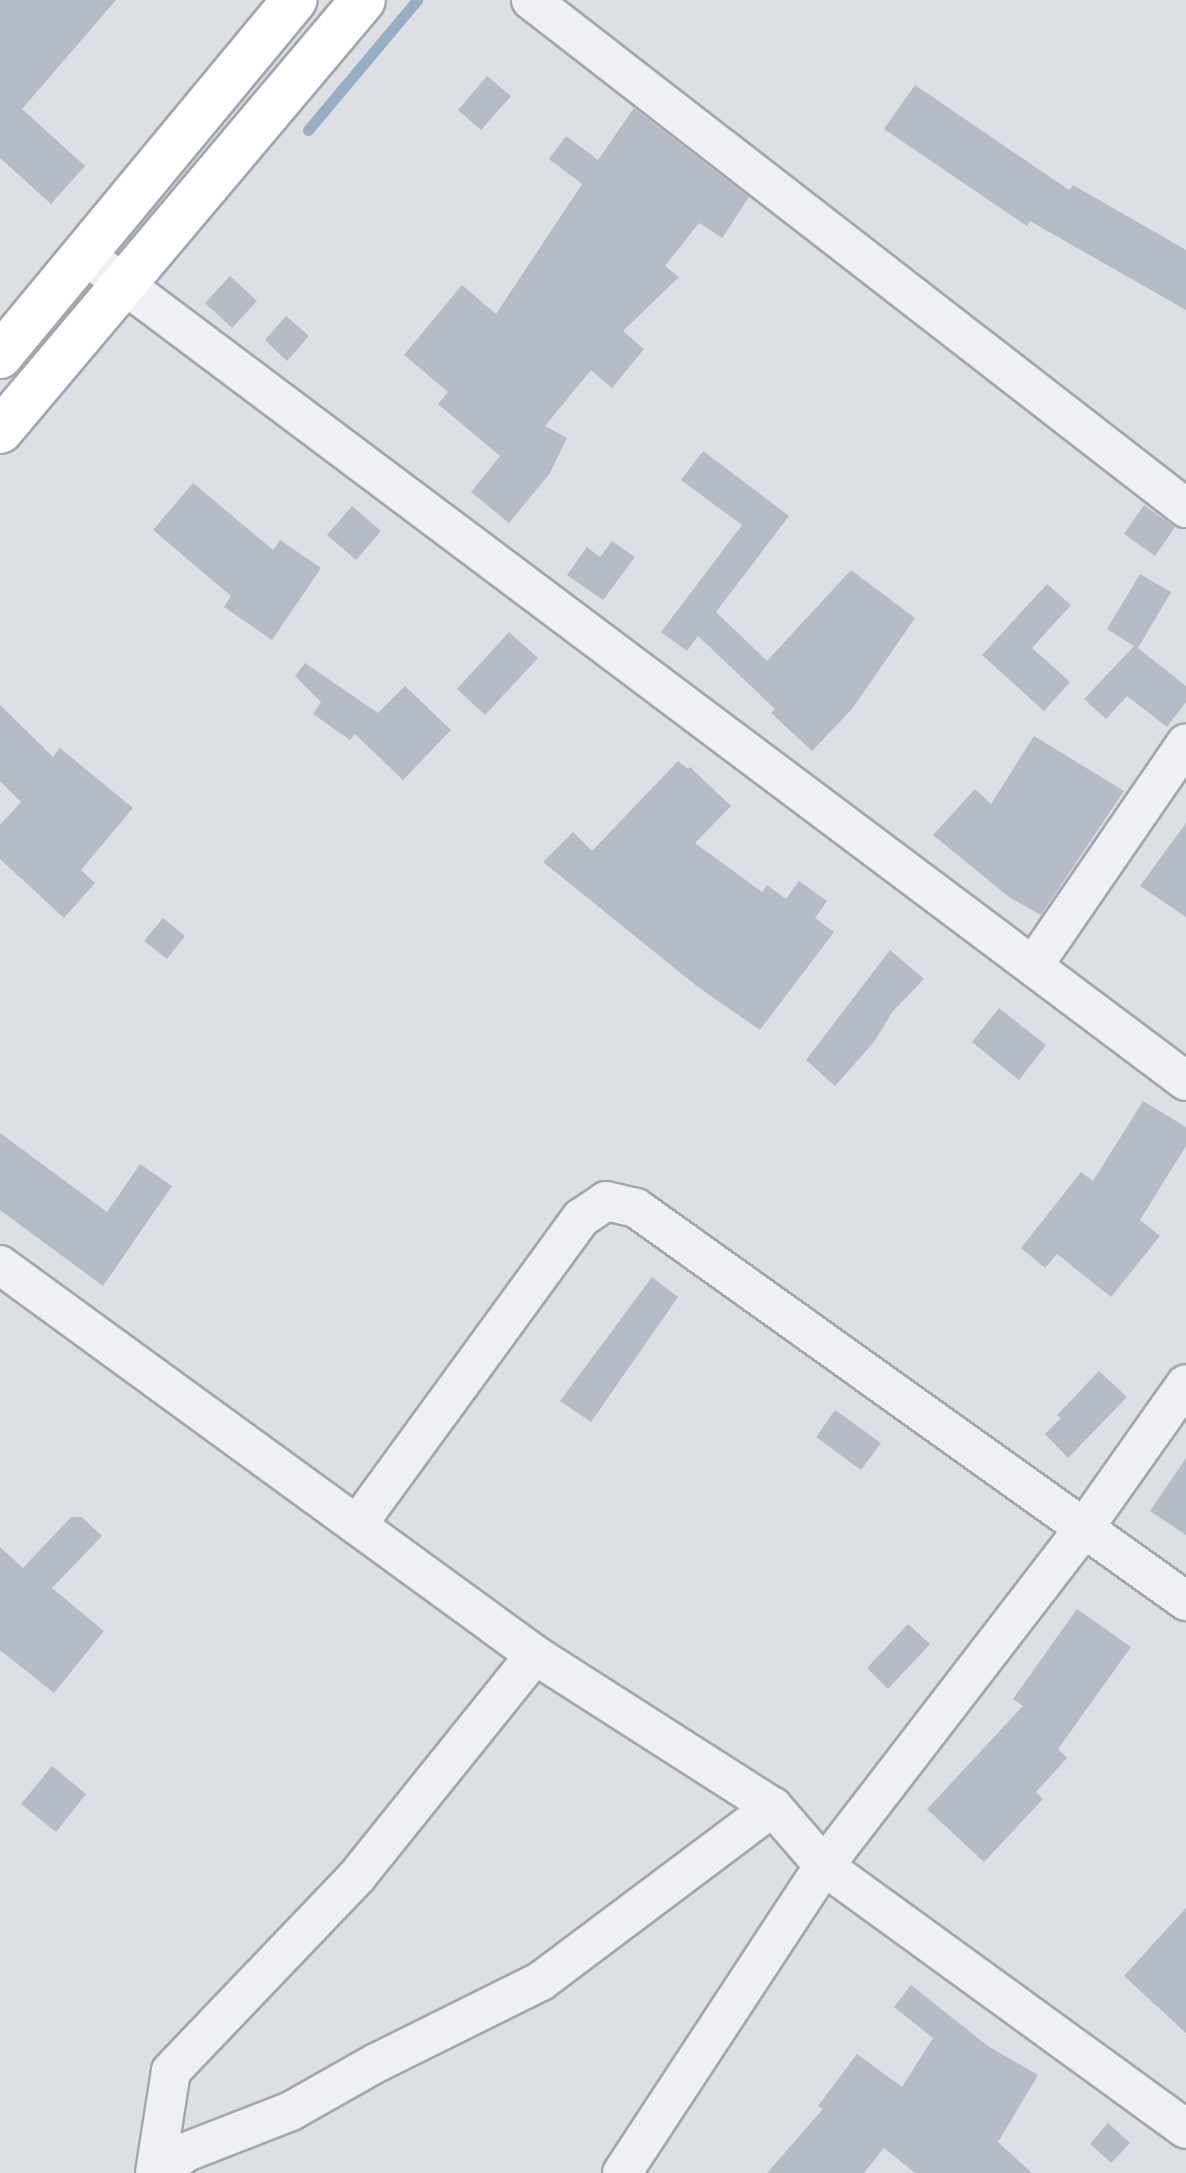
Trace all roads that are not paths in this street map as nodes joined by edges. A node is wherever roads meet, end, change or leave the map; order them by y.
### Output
1 (295, 0) edge
2 (363, 0) edge
3 (531, 0) edge
4 (85, 255) junction
5 (125, 285) junction
6 (0, 356) edge
7 (0, 431) edge
8 (1186, 508) edge
9 (1186, 743) edge
10 (1033, 966) junction
11 (1186, 1081) edge
12 (0, 1265) edge
13 (1186, 1384) edge
14 (357, 1525) junction
15 (1084, 1528) junction
16 (1186, 1601) edge
17 (535, 1655) junction
18 (773, 1807) junction
19 (824, 1866) junction
20 (1186, 2129) edge
21 (157, 2173) edge
22 (622, 2173) edge

1 - 4 main road
2 - 5 main road
3 - 8 street
4 - 5 street
4 - 6 main road
5 - 7 main road
5 - 10 street
9 - 10 street
10 - 11 street
12 - 14 street
13 - 15 street
14 - 15 street
14 - 17 street
15 - 16 street
15 - 19 street
17 - 18 street
17 - 21 street
18 - 19 street
18 - 21 street
19 - 20 street
19 - 22 street

